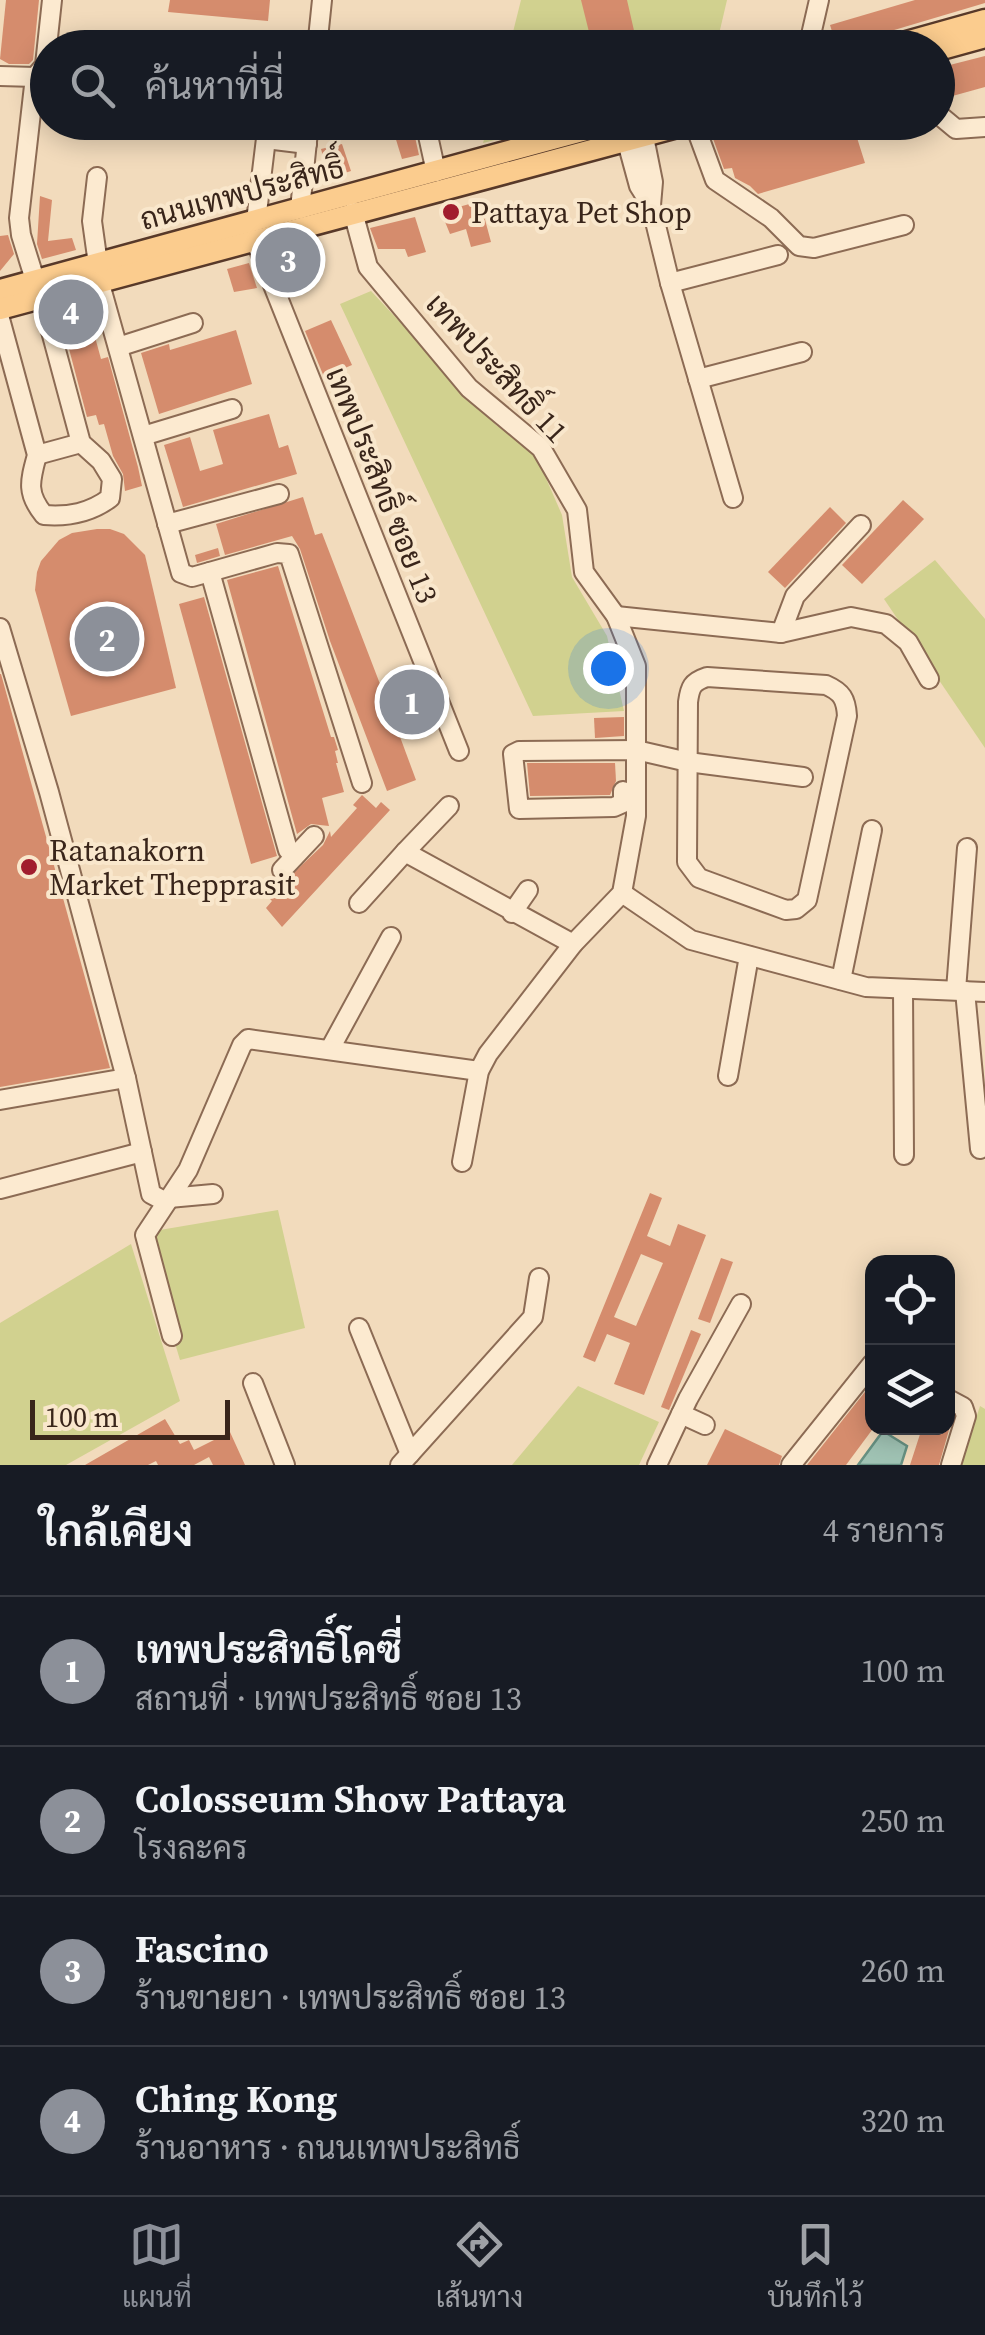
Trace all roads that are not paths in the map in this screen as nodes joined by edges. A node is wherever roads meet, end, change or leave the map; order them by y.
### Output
1 (52, 0) edge
2 (322, 0) edge
3 (819, 0) edge
4 (985, 20) edge
5 (49, 30) edge
6 (319, 30) edge
7 (812, 30) edge
8 (949, 30) edge
9 (985, 36) edge
10 (955, 45) edge
11 (0, 76) edge
12 (30, 78) edge
13 (30, 125) edge
14 (985, 126) edge
15 (955, 128) edge
16 (266, 140) edge
17 (310, 140) edge
18 (429, 140) edge
19 (551, 140) edge
20 (631, 140) edge
21 (635, 140) edge
22 (701, 140) edge
23 (436, 172) junction
24 (97, 177) dead end
25 (300, 209) junction
26 (353, 212) junction
27 (904, 226) dead end
28 (255, 230) junction
29 (778, 255) dead end
30 (99, 274) junction
31 (670, 283) junction
32 (38, 289) junction
33 (0, 290) edge
34 (0, 308) edge
35 (0, 318) edge
36 (194, 324) dead end
37 (118, 347) junction
38 (802, 352) dead end
39 (698, 379) junction
40 (232, 409) dead end
41 (143, 436) junction
42 (81, 444) junction
43 (37, 455) junction
44 (279, 494) dead end
45 (733, 498) dead end
46 (166, 524) junction
47 (861, 525) dead end
48 (210, 572) junction
49 (616, 616) junction
50 (0, 628) edge
51 (782, 633) junction
52 (929, 679) dead end
53 (636, 750) junction
54 (459, 751) dead end
55 (688, 762) junction
56 (803, 777) dead end
57 (362, 783) dead end
58 (623, 791) dead end
59 (449, 806) dead end
60 (872, 830) dead end
61 (314, 836) dead end
62 (966, 848) dead end
63 (405, 852) junction
64 (528, 890) dead end
65 (622, 893) junction
66 (359, 904) dead end
67 (512, 913) junction
68 (391, 937) dead end
69 (573, 944) junction
70 (748, 956) junction
71 (841, 980) junction
72 (903, 989) junction
73 (960, 991) junction
74 (985, 992) edge
75 (330, 1049) junction
76 (479, 1071) junction
77 (728, 1076) dead end
78 (126, 1078) junction
79 (0, 1100) edge
80 (980, 1149) dead end
81 (142, 1152) junction
82 (904, 1155) dead end
83 (462, 1162) dead end
84 (0, 1189) edge
85 (213, 1194) dead end
86 (167, 1200) junction
87 (539, 1278) dead end
88 (741, 1304) dead end
89 (359, 1328) dead end
90 (172, 1336) dead end
91 (865, 1373) edge
92 (253, 1383) dead end
93 (955, 1403) edge
94 (681, 1414) junction
95 (705, 1425) dead end
96 (404, 1460) edge
97 (285, 1465) edge
98 (657, 1465) edge
99 (790, 1465) edge
100 (951, 1465) edge

1 - 5 street
2 - 6 street
3 - 7 street
4 - 8 main road
9 - 10 main road
11 - 12 street
13 - 32 street
14 - 15 street
16 - 28 street
17 - 25 street
18 - 23 street
19 - 23 main road, ถนนเทพประสิทธิ์
20 - 26 main road, ถนนเทพประสิทธิ์
21 - 31 street
22 - 27 street
23 - 25 main road, ถนนเทพประสิทธิ์
24 - 30 street
25 - 28 main road, ถนนเทพประสิทธิ์
26 - 28 main road, ถนนเทพประสิทธิ์
26 - 49 street, เทพประสิทธิ์ 11
28 - 30 main road, ถนนเทพประสิทธิ์
28 - 54 street, เทพประสิทธิ์ ซอย 13
29 - 31 street
30 - 32 main road, ถนนเทพประสิทธิ์
30 - 37 street
31 - 39 street
32 - 33 main road, ถนนเทพประสิทธิ์
32 - 34 main road, ถนนเทพประสิทธิ์
32 - 42 street
35 - 43 street
36 - 37 street
37 - 41 street
38 - 39 street
39 - 45 street
40 - 41 street
41 - 46 street
42 - 43 street
42 - 43 street
44 - 46 street
46 - 48 street
47 - 51 street
48 - 57 street
48 - 61 street
49 - 51 street
49 - 53 street, เทพประสิทธิ์ 11
50 - 78 street
51 - 52 street
53 - 55 street
53 - 58 street
53 - 65 street, เทพประสิทธิ์ 11
55 - 55 street
55 - 56 street
59 - 63 street
60 - 71 street
62 - 73 street
63 - 66 street
63 - 67 street
64 - 67 street
65 - 69 street
65 - 70 street
67 - 69 street
68 - 75 street
69 - 76 street
70 - 71 street
70 - 77 street
71 - 72 street
72 - 73 street
72 - 82 street
73 - 74 street
73 - 80 street
75 - 76 street
75 - 86 street
76 - 83 street
78 - 79 street
78 - 81 street
81 - 84 street
81 - 86 street
85 - 86 street
86 - 90 street
87 - 96 street
88 - 94 street
89 - 96 street
91 - 99 street
92 - 97 street
93 - 100 street
94 - 95 street
94 - 98 street

